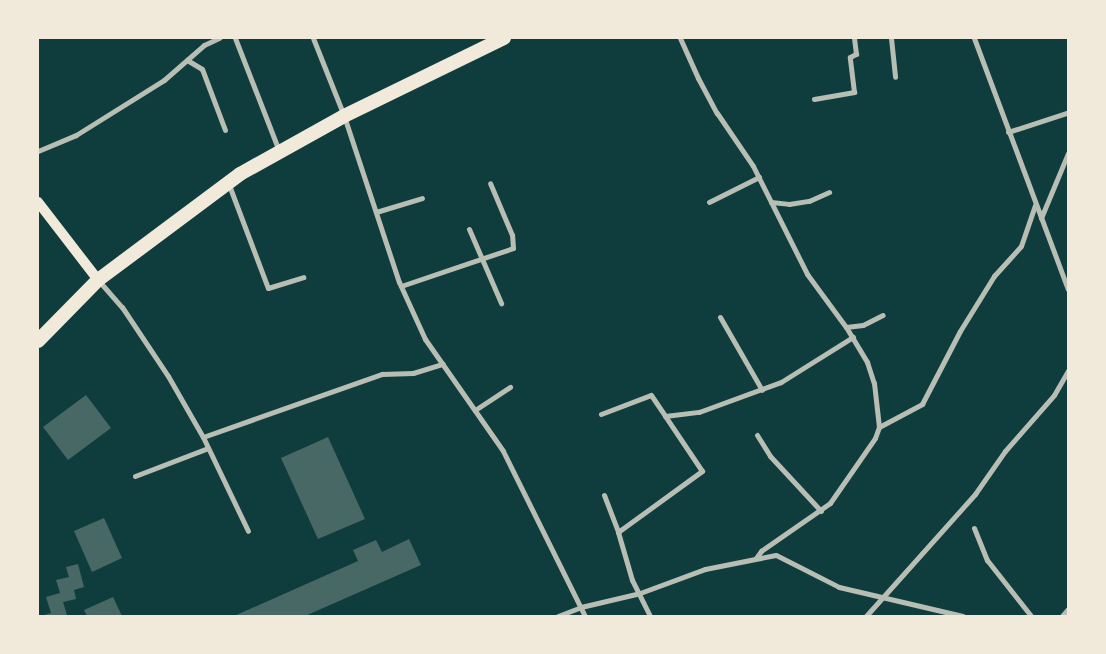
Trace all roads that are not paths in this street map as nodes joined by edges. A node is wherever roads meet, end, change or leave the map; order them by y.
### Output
1 (218, 38) edge
2 (235, 38) edge
3 (314, 38) edge
4 (504, 38) edge
5 (680, 38) edge
6 (854, 38) edge
7 (891, 38) edge
8 (974, 38) edge
9 (187, 60) junction
10 (895, 77) dead end
11 (814, 99) dead end
12 (1066, 113) dead end
13 (344, 116) junction
14 (225, 130) dead end
15 (1008, 132) junction
16 (38, 151) edge
17 (279, 151) junction
18 (1068, 153) edge
19 (759, 177) junction
20 (228, 182) junction
21 (490, 183) dead end
22 (829, 192) dead end
23 (422, 198) dead end
24 (38, 202) edge
25 (709, 202) dead end
26 (772, 202) junction
27 (1035, 205) junction
28 (376, 212) junction
29 (1040, 218) junction
30 (468, 229) dead end
31 (481, 259) junction
32 (303, 277) dead end
33 (98, 280) junction
34 (401, 286) junction
35 (1068, 289) edge
36 (501, 303) dead end
37 (884, 315) dead end
38 (720, 318) dead end
39 (846, 327) junction
40 (852, 337) junction
41 (38, 342) edge
42 (443, 364) junction
43 (1068, 371) edge
44 (510, 387) dead end
45 (762, 390) junction
46 (475, 410) junction
47 (601, 414) dead end
48 (665, 416) junction
49 (879, 427) junction
50 (757, 435) dead end
51 (203, 437) junction
52 (208, 448) junction
53 (135, 476) dead end
54 (604, 495) dead end
55 (820, 511) junction
56 (974, 528) dead end
57 (248, 531) dead end
58 (618, 532) junction
59 (756, 558) junction
60 (640, 594) junction
61 (883, 597) junction
62 (581, 607) junction
63 (1068, 609) edge
64 (558, 616) edge
65 (585, 616) edge
66 (650, 616) edge
67 (866, 616) edge
68 (964, 616) edge
69 (1032, 616) edge
70 (1062, 616) edge

1 - 9 street
2 - 17 street
3 - 13 street
4 - 13 highway
5 - 19 street
6 - 11 street
7 - 10 street
8 - 15 street
9 - 14 street
9 - 16 street
12 - 15 street
13 - 17 highway
13 - 28 street
15 - 27 street
17 - 20 highway
18 - 29 street
19 - 25 street
19 - 26 street
20 - 32 street
20 - 33 highway
21 - 31 street
22 - 26 street
23 - 28 street
24 - 33 main road
26 - 39 street
27 - 29 street
27 - 49 street
28 - 34 street
29 - 35 street
30 - 31 street
31 - 34 street
31 - 36 street
33 - 41 highway
33 - 51 street
34 - 42 street
37 - 39 street
38 - 45 street
39 - 40 street
40 - 45 street
40 - 49 street
42 - 46 street
42 - 51 street
43 - 61 street
44 - 46 street
45 - 48 street
46 - 62 street
47 - 48 street
48 - 58 street
49 - 55 street
50 - 55 street
51 - 52 street
52 - 53 street
52 - 57 street
54 - 58 street
55 - 59 street
56 - 69 street
58 - 60 street
59 - 60 street
59 - 61 street
60 - 62 street
60 - 66 street
61 - 67 street
61 - 68 street
62 - 64 street
62 - 65 street
63 - 70 street

